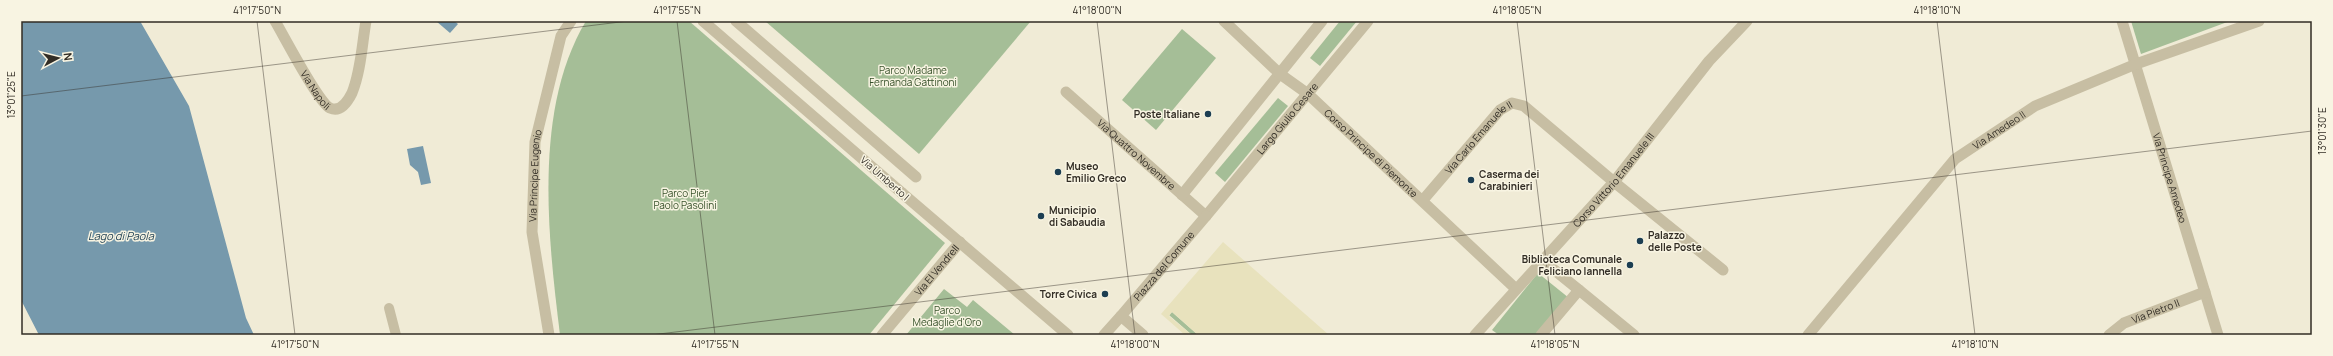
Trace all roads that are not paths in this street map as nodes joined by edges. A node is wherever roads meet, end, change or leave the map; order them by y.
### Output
1 (275, 21) edge
2 (366, 21) edge
3 (571, 21) edge
4 (703, 21) edge
5 (736, 21) edge
6 (1224, 21) edge
7 (1322, 21) edge
8 (1368, 21) edge
9 (1747, 21) edge
10 (2122, 21) edge
11 (2259, 21) edge
12 (2136, 64) junction
13 (1280, 74) junction
14 (1066, 92) dead end
15 (1308, 94) junction
16 (916, 176) dead end
17 (1614, 182) junction
18 (1182, 194) junction
19 (1423, 200) junction
20 (1206, 216) junction
21 (960, 242) junction
22 (1542, 260) junction
23 (1723, 270) dead end
24 (1516, 289) junction
25 (1579, 290) junction
26 (2205, 292) junction
27 (389, 308) dead end
28 (1121, 316) junction
29 (1480, 333) edge
30 (396, 335) edge
31 (549, 335) edge
32 (882, 335) edge
33 (1068, 335) edge
34 (1104, 335) edge
35 (1143, 335) edge
36 (1541, 335) edge
37 (1634, 335) edge
38 (1808, 335) edge
39 (2109, 335) edge
40 (2218, 335) edge

1 - 2 street, Via Napoli
3 - 31 street, Via Principe Eugenio
4 - 21 street, Via Umberto I
5 - 16 street
6 - 13 street, Corso Principe di Piemonte
7 - 13 street
8 - 15 street, Largo Giulio Cesare
9 - 17 street, Corso Vittorio Emanuele III
10 - 12 street, Via Principe Amedeo
11 - 12 street, Via Amedeo II
12 - 26 street, Via Principe Amedeo
12 - 38 street, Via Amedeo II
13 - 15 street, Corso Principe di Piemonte
13 - 18 street
14 - 18 street, Via Quattro Novembre
15 - 19 street, Corso Principe di Piemonte
15 - 20 street, Largo Giulio Cesare
17 - 19 street, Via Carlo Emanuele II
17 - 22 street, Corso Vittorio Emanuele III
17 - 23 street, Via Carlo Emanuele II
18 - 20 street, Via Quattro Novembre
19 - 24 street, Corso Principe di Piemonte
20 - 28 street, Piazza del Comune
21 - 32 street, Via El Vendrell
21 - 33 street, Via Umberto I
22 - 24 street, Corso Vittorio Emanuele III
22 - 25 street
24 - 29 street, Corso Vittorio Emanuele III
25 - 36 street
25 - 37 street
26 - 39 street, Via Pietro II
26 - 40 street, Via Principe Amedeo
27 - 30 lane
28 - 34 street, Piazza del Comune
28 - 35 street

